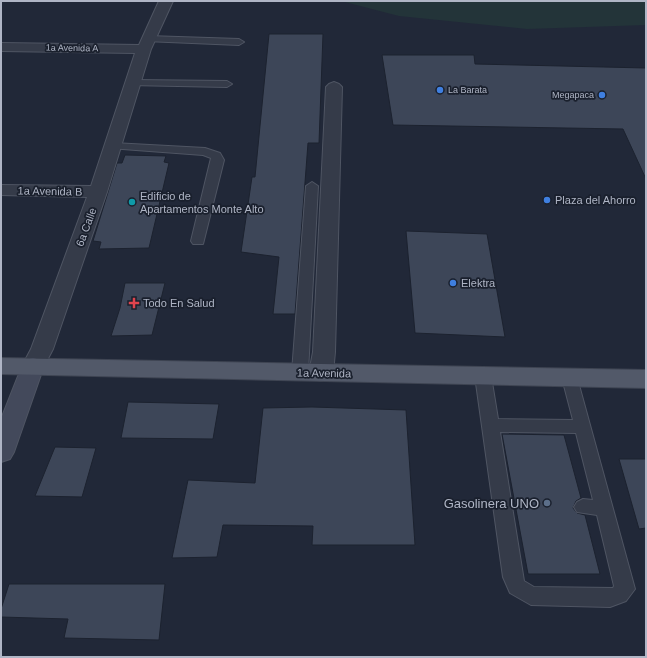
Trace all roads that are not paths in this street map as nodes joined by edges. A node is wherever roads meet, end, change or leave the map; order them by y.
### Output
1 (166, 1) edge
2 (239, 42) dead end
3 (146, 44) junction
4 (1, 47) edge
5 (133, 83) junction
6 (227, 84) dead end
7 (334, 87) dead end
8 (113, 146) junction
9 (312, 186) dead end
10 (1, 190) edge
11 (98, 192) junction
12 (198, 241) dead end
13 (1, 366) edge
14 (33, 366) junction
15 (310, 372) junction
16 (483, 376) junction
17 (570, 378) junction
18 (646, 379) edge
19 (491, 426) junction
20 (582, 427) junction
21 (1, 452) edge
22 (583, 507) dead end
23 (603, 508) junction

1 - 3 street, 6a Calle
2 - 3 lane
3 - 4 street, 1a Avenida A
3 - 5 street, 6a Calle
5 - 6 lane
5 - 8 street, 6a Calle
7 - 15 street
8 - 11 street, 6a Calle
8 - 12 lane
9 - 15 lane
10 - 11 street, 1a Avenida B
11 - 14 street, 6a Calle
13 - 14 main road, 1a Avenida
14 - 15 main road, 1a Avenida
14 - 21 street, 6a Calle
15 - 16 main road, 1a Avenida
16 - 17 main road, 1a Avenida
16 - 19 lane
17 - 18 main road, 1a Avenida
17 - 20 lane
19 - 20 lane
19 - 23 lane
20 - 23 lane
22 - 23 lane

